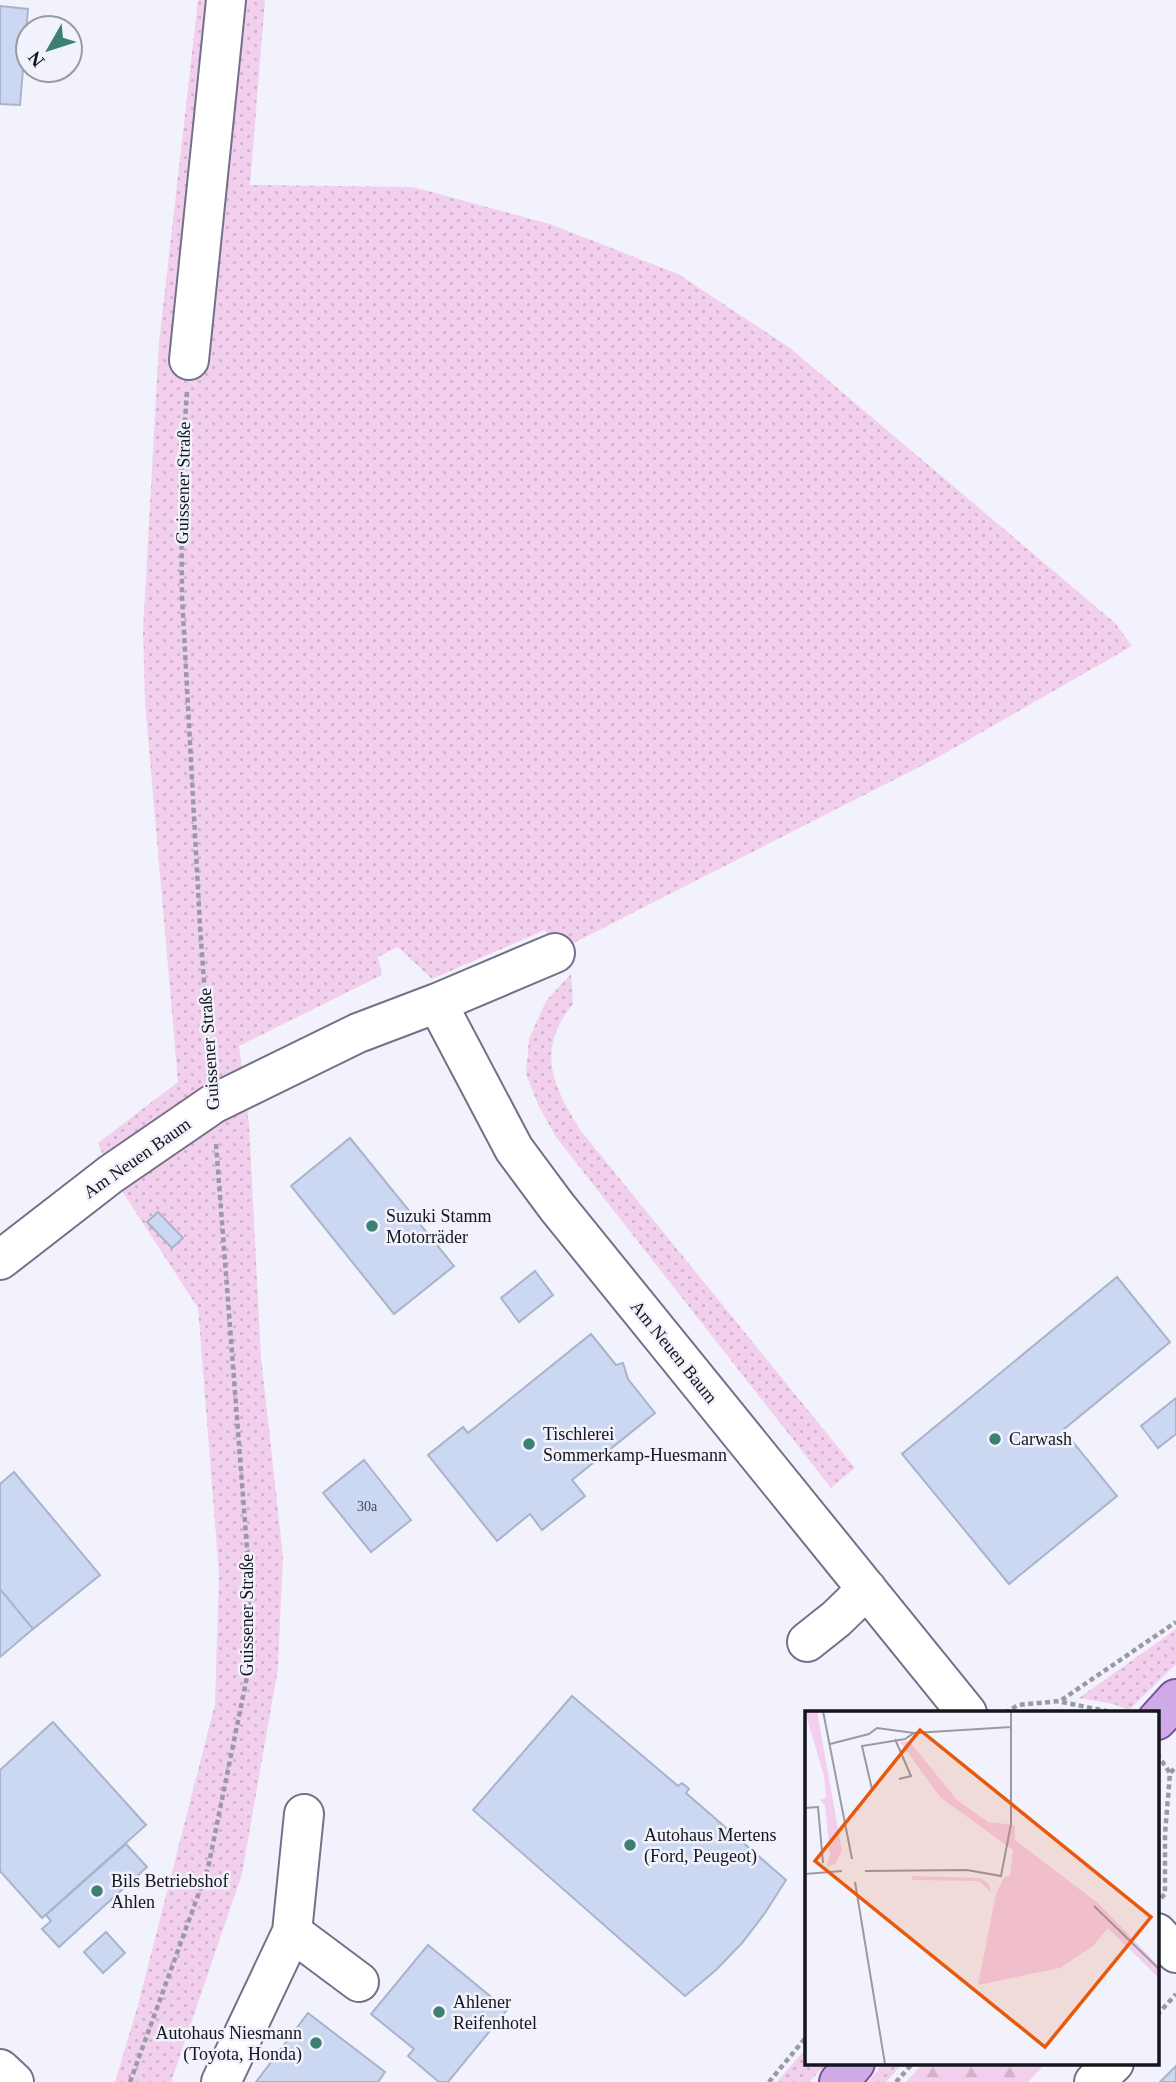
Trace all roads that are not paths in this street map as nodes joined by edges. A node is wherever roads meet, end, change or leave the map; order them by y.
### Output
1 (226, 0) edge
2 (188, 360) road end
3 (555, 953) dead end
4 (437, 1003) junction
5 (0, 1260) edge
6 (866, 1589) junction
7 (807, 1642) dead end
8 (1176, 1699) edge
9 (965, 1711) edge
10 (1158, 1719) edge
11 (304, 1814) dead end
12 (292, 1932) junction
13 (1158, 1934) edge
14 (1176, 1952) edge
15 (359, 1982) dead end
16 (854, 2064) edge
17 (1113, 2064) edge
18 (0, 2069) edge
19 (14, 2082) edge
20 (221, 2082) edge
21 (839, 2082) edge
22 (1094, 2082) edge

1 - 2 street
3 - 4 street, Am Neuen Baum
4 - 5 street, Am Neuen Baum
4 - 6 street, Am Neuen Baum
6 - 7 street
6 - 9 street, Am Neuen Baum
8 - 10 main road
11 - 12 street
12 - 15 street
12 - 20 street
13 - 14 street
16 - 21 main road
17 - 22 street
18 - 19 street

